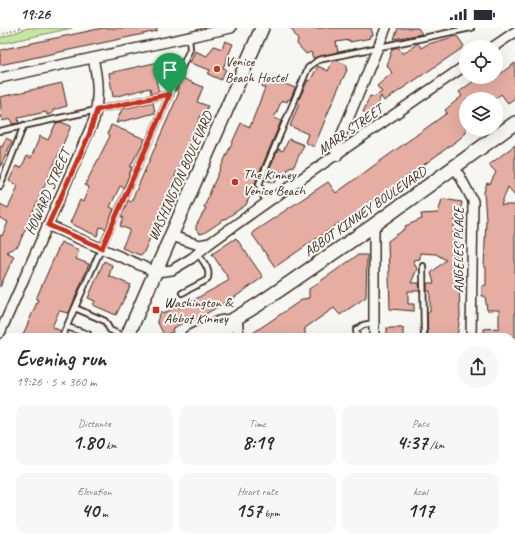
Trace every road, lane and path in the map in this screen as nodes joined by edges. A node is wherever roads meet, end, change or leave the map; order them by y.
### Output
1 (20, 28) edge
2 (231, 28) edge
3 (262, 28) edge
4 (386, 28) edge
5 (471, 28) edge
6 (512, 31) edge
7 (0, 35) edge
8 (189, 38) junction
9 (501, 40) edge
10 (378, 46) junction
11 (93, 58) junction
12 (459, 70) edge
13 (0, 78) edge
14 (170, 94) junction
15 (97, 110) junction
16 (515, 123) edge
17 (24, 125) junction
18 (0, 131) edge
19 (337, 156) junction
20 (455, 167) junction
21 (0, 186) edge
22 (266, 203) junction
23 (48, 225) junction
24 (374, 225) junction
25 (172, 236) junction
26 (210, 243) junction
27 (102, 248) junction
28 (198, 254) junction
29 (424, 266) dead end
30 (156, 272) junction
31 (182, 293) dead end
32 (75, 308) junction
33 (234, 319) junction
34 (374, 323) junction
35 (67, 327) junction
36 (0, 333) edge
37 (64, 333) edge
38 (85, 333) edge
39 (117, 333) edge
40 (128, 333) edge
41 (198, 333) edge
42 (220, 333) edge
43 (238, 333) edge
44 (356, 333) edge
45 (374, 333) edge
46 (424, 333) edge
47 (471, 333) edge

1 - 7 path
2 - 8 street
3 - 25 street, WASHINGTON BOULEVARD
4 - 10 street
5 - 10 lane
6 - 9 street
8 - 11 street
8 - 14 lane
10 - 19 street
10 - 22 lane
11 - 13 street
11 - 15 street, HOWARD STREET
12 - 19 street, MARR STREET
14 - 15 lane
14 - 27 lane
15 - 17 lane
15 - 23 street, HOWARD STREET
16 - 20 street, ABBOT KINNEY BOULEVARD
17 - 18 lane
17 - 21 lane
19 - 22 street, MARR STREET
20 - 24 street, ABBOT KINNEY BOULEVARD
20 - 47 street, ANGELES PLACE
22 - 26 street, MARR STREET
23 - 27 street
23 - 36 street, HOWARD STREET
24 - 33 street, ABBOT KINNEY BOULEVARD
24 - 34 street
25 - 26 street
25 - 30 street, WASHINGTON BOULEVARD
26 - 28 street, MARR STREET
27 - 30 street
27 - 32 lane
28 - 30 street, MARR STREET
28 - 31 lane
29 - 46 lane
30 - 40 street, WASHINGTON BOULEVARD
32 - 35 lane
32 - 39 lane
33 - 41 street, ABBOT KINNEY BOULEVARD
33 - 42 street, ABBOT KINNEY BOULEVARD
33 - 43 street
34 - 44 lane
34 - 45 street
35 - 37 lane
35 - 38 lane

